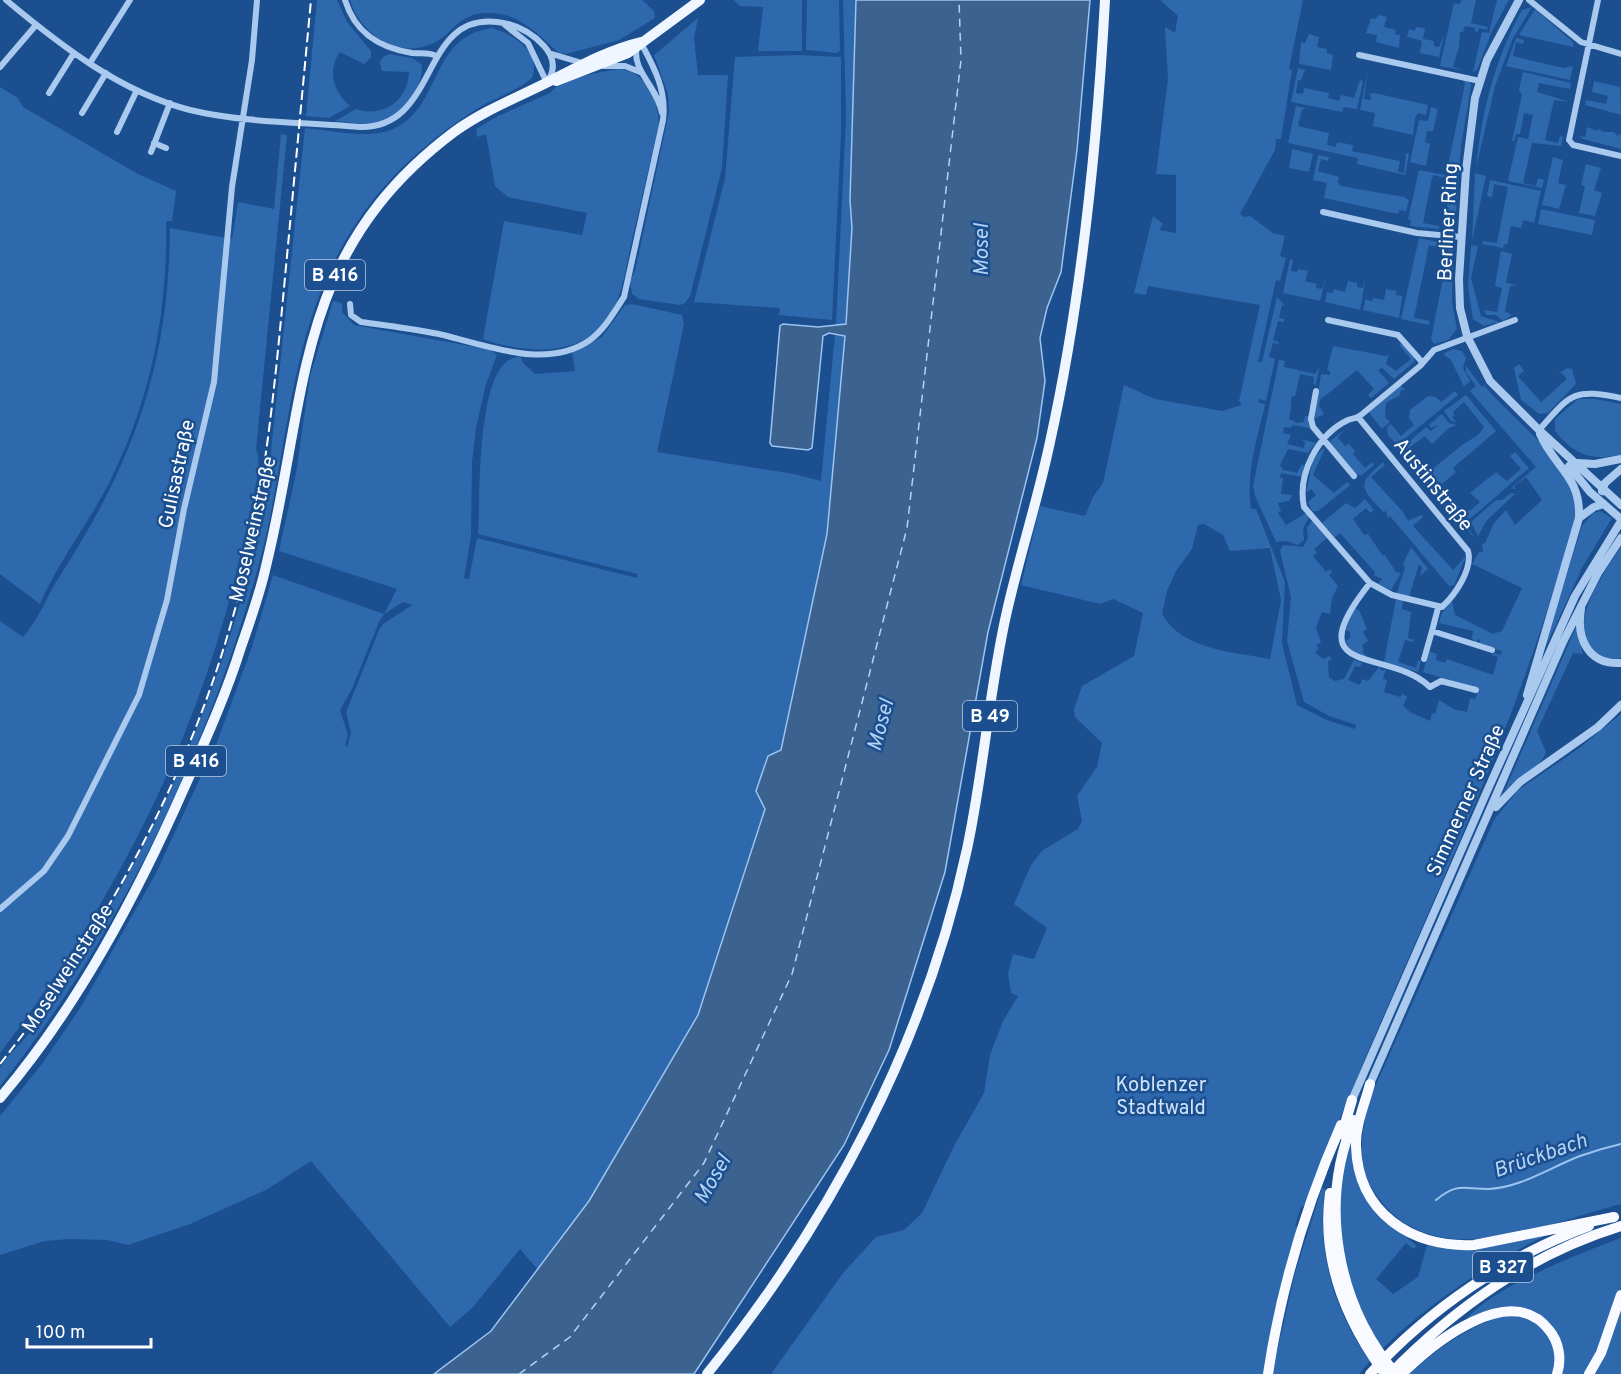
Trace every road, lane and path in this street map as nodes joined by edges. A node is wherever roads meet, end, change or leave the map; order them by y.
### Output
1 (6, 0) edge
2 (130, 0) edge
3 (257, 0) edge
4 (345, 0) edge
5 (700, 0) edge
6 (1105, 0) edge
7 (1519, 0) edge
8 (1529, 0) edge
9 (1599, 0) edge
10 (496, 22) junction
11 (36, 25) junction
12 (641, 42) junction
13 (1589, 46) junction
14 (549, 52) junction
15 (74, 53) junction
16 (1621, 54) edge
17 (1359, 55) dead end
18 (436, 56) junction
19 (90, 63) junction
20 (584, 64) junction
21 (597, 66) junction
22 (0, 68) edge
23 (641, 72) junction
24 (106, 73) junction
25 (1480, 81) junction
26 (547, 83) junction
27 (137, 90) junction
28 (49, 93) dead end
29 (170, 103) junction
30 (82, 113) dead end
31 (243, 117) junction
32 (663, 120) junction
33 (117, 132) dead end
34 (154, 143) junction
35 (166, 148) dead end
36 (151, 152) dead end
37 (1621, 156) edge
38 (1323, 212) dead end
39 (1461, 237) junction
40 (350, 304) dead end
41 (1328, 320) dead end
42 (1515, 320) dead end
43 (1467, 336) junction
44 (1422, 362) junction
45 (1316, 390) dead end
46 (1621, 398) edge
47 (1358, 417) junction
48 (1539, 430) junction
49 (1323, 440) junction
50 (1551, 441) junction
51 (1621, 459) edge
52 (1577, 463) junction
53 (1621, 469) edge
54 (1354, 476) dead end
55 (1603, 487) junction
56 (1602, 504) junction
57 (1621, 505) edge
58 (1621, 511) edge
59 (1579, 519) junction
60 (1621, 520) edge
61 (1621, 538) edge
62 (1370, 583) junction
63 (1582, 600) junction
64 (1438, 608) junction
65 (1432, 631) junction
66 (1492, 650) dead end
67 (1424, 659) dead end
68 (1621, 663) edge
69 (1476, 690) dead end
70 (1621, 705) edge
71 (1520, 717) junction
72 (1487, 819) junction
73 (0, 909) edge
74 (1370, 1084) junction
75 (0, 1098) edge
76 (1352, 1100) junction
77 (1617, 1216) edge
78 (1621, 1226) edge
79 (1621, 1295) edge
80 (1418, 1354) junction
81 (707, 1374) edge
82 (1268, 1374) edge
83 (1370, 1374) edge
84 (1385, 1374) edge
85 (1390, 1374) edge
86 (1396, 1374) edge
87 (1402, 1374) edge
88 (1557, 1374) edge
89 (1589, 1374) edge

1 - 11 street
2 - 19 street
3 - 31 street, Gulisastraße
4 - 18 street
5 - 12 main road, Moselweinstraße / B 416
6 - 81 main road, B 49
7 - 25 street, Berliner Ring
8 - 13 street
9 - 13 street
10 - 14 street
10 - 18 street
10 - 26 street
11 - 15 street
11 - 22 street
12 - 20 main road, Moselweinstraße / B 416
12 - 21 main road, Moselweinstraße / B 416
12 - 23 street
12 - 32 street
13 - 16 street
13 - 37 street
14 - 20 street
14 - 26 street
15 - 19 street
15 - 28 street
17 - 25 street
18 - 31 street
19 - 24 street
20 - 26 main road, Moselweinstraße / B 416
21 - 23 street
21 - 26 main road, Moselweinstraße / B 416
23 - 32 street
24 - 27 street
24 - 30 street
25 - 39 street, Berliner Ring
26 - 75 main road, Moselweinstraße / B 416
27 - 29 street
27 - 33 street
29 - 31 street
29 - 34 street
31 - 73 street, Gulisastraße
32 - 40 street
34 - 35 street
34 - 36 street
38 - 39 street
39 - 43 street, Berliner Ring
41 - 44 street
42 - 43 street
43 - 44 street
43 - 48 street, Berliner Ring
44 - 47 street
45 - 49 street
46 - 48 street
47 - 49 street
47 - 64 street, Austinstraße
48 - 50 street, Berliner Ring
48 - 59 street, Berliner Ring
49 - 54 street
49 - 62 street
50 - 52 street, Berliner Ring
50 - 56 street, Berliner Ring
51 - 52 street
52 - 55 street, Berliner Ring
53 - 55 street
55 - 56 street
55 - 57 street, Berliner Ring
56 - 58 street
56 - 59 street
56 - 60 street, Berliner Ring
59 - 71 street, Berliner Ring
60 - 71 street, Simmerner Straße
61 - 63 street, Simmerner Straße
62 - 64 street
62 - 69 street
63 - 68 street
63 - 72 street, Simmerner Straße
64 - 65 street
65 - 66 street
65 - 67 street
70 - 72 street
71 - 76 street, Simmerner Straße
72 - 74 street, Simmerner Straße
74 - 77 highway
74 - 86 highway
76 - 82 highway
76 - 84 highway
77 - 83 highway, B 327
78 - 80 highway, B 327
79 - 89 highway
80 - 85 highway, B 327
80 - 87 highway
80 - 88 highway

